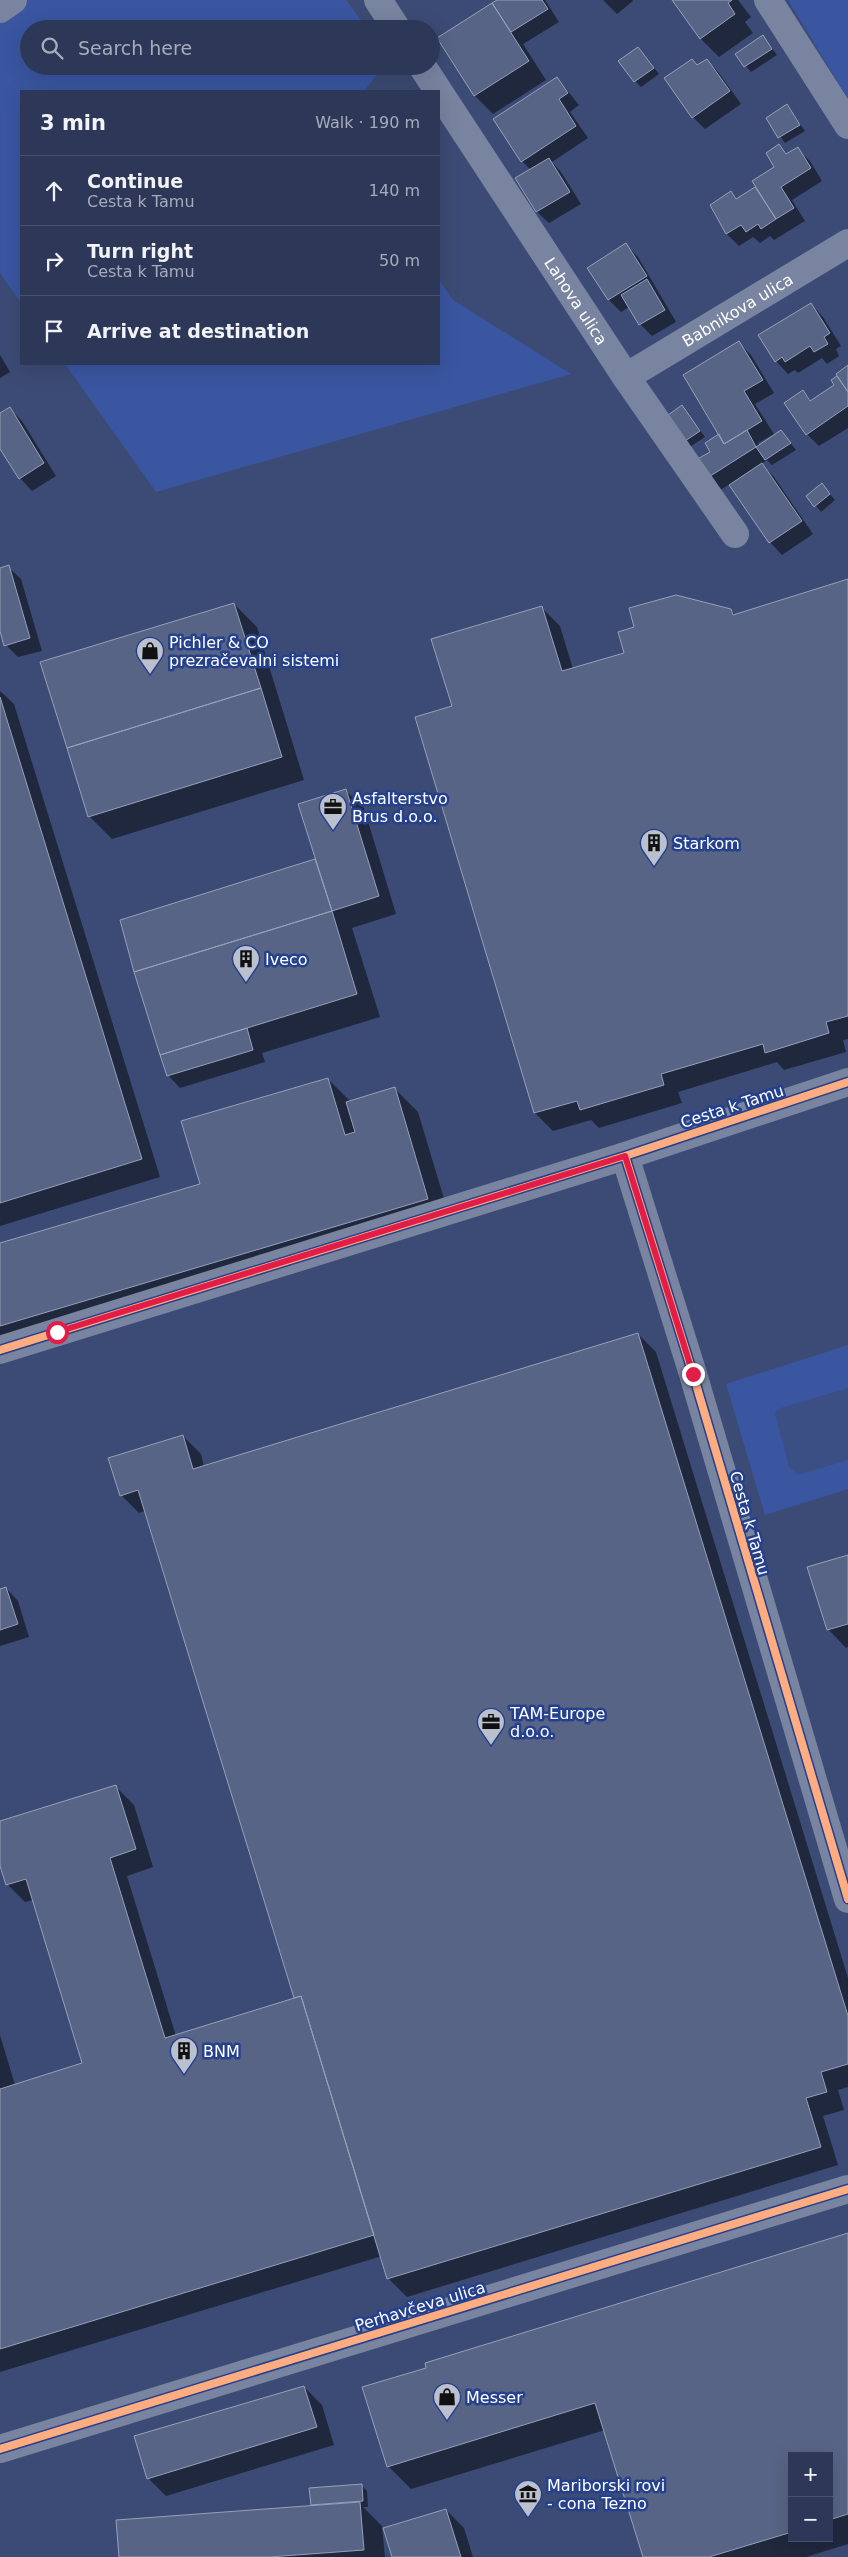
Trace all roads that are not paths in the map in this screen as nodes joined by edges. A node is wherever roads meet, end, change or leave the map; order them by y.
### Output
1 (13, 0) edge
2 (378, 0) edge
3 (768, 0) edge
4 (0, 9) edge
5 (392, 20) edge
6 (428, 75) edge
7 (438, 90) edge
8 (440, 93) edge
9 (848, 125) edge
10 (848, 243) edge
11 (626, 377) junction
12 (735, 534) dead end
13 (848, 1082) edge
14 (625, 1156) junction
15 (0, 1350) edge
16 (848, 1899) edge
17 (848, 2189) edge
18 (0, 2449) edge

1 - 4 street
2 - 5 street
3 - 9 street
6 - 7 street, Lahova ulica
8 - 11 street, Lahova ulica
10 - 11 street, Babnikova ulica
11 - 12 street, Lahova ulica
13 - 14 street, Cesta k Tamu
14 - 15 street, Cesta k Tamu
14 - 16 street, Cesta k Tamu
17 - 18 street, Perhavčeva ulica

